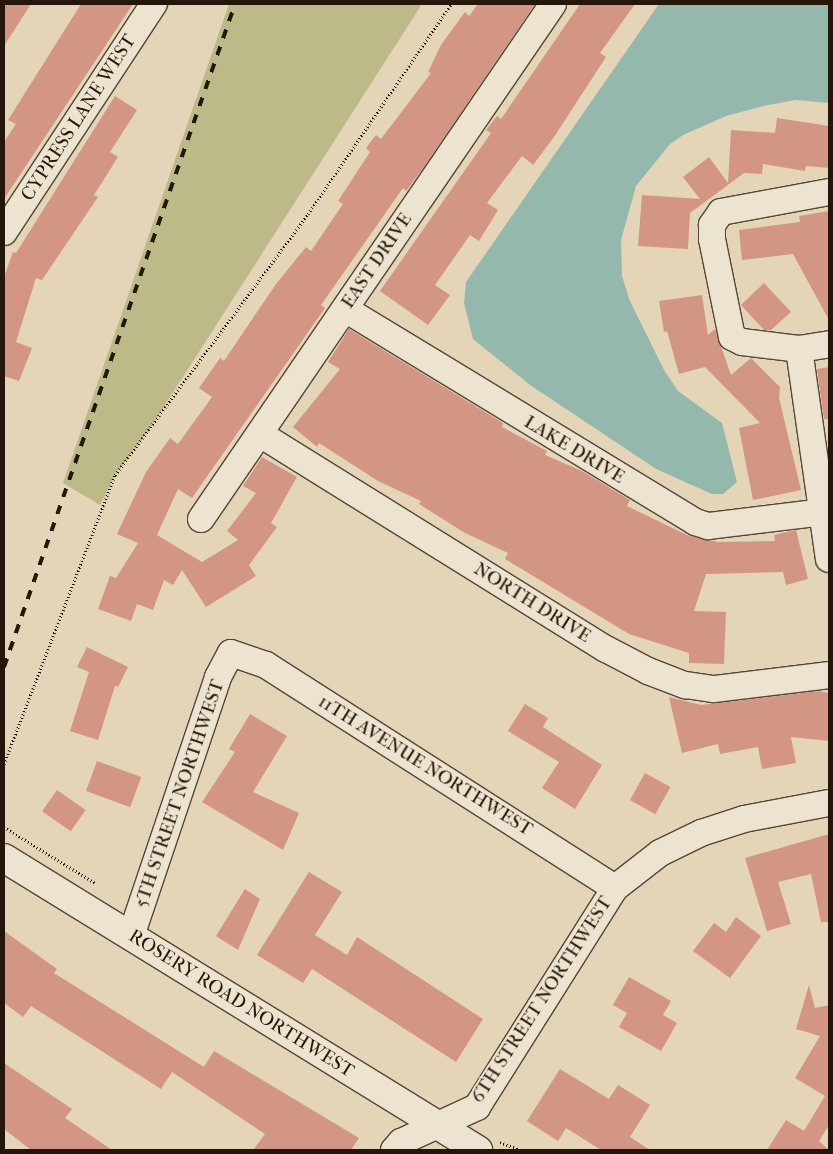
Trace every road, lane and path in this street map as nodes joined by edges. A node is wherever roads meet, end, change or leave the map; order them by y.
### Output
1 (154, 4) edge
2 (451, 4) edge
3 (552, 4) edge
4 (829, 192) edge
5 (4, 232) edge
6 (345, 309) junction
7 (829, 344) edge
8 (799, 349) junction
9 (260, 434) junction
10 (822, 512) junction
11 (201, 519) dead end
12 (829, 559) edge
13 (231, 653) joint
14 (829, 675) edge
15 (4, 764) edge
16 (829, 802) edge
17 (4, 858) edge
18 (615, 888) junction
19 (131, 936) junction
20 (440, 1126) junction
21 (394, 1150) edge
22 (478, 1150) edge

1 - 5 street, CYPRESS LANE WEST
2 - 15 path
3 - 6 street, EAST DRIVE
4 - 8 street
6 - 9 street, EAST DRIVE
6 - 10 street, LAKE DRIVE
7 - 8 street
8 - 10 street
9 - 11 street, EAST DRIVE
9 - 14 street, NORTH DRIVE
10 - 12 street
13 - 18 street, 11TH AVENUE NORTHWEST
13 - 19 street, 5TH STREET NORTHWEST
16 - 18 street, 6TH STREET NORTHWEST
17 - 19 street, ROSERY ROAD NORTHWEST
18 - 20 street, 6TH STREET NORTHWEST
19 - 20 street, ROSERY ROAD NORTHWEST
20 - 21 street, 6TH STREET NORTHWEST
20 - 22 street, ROSERY ROAD NORTHWEST

